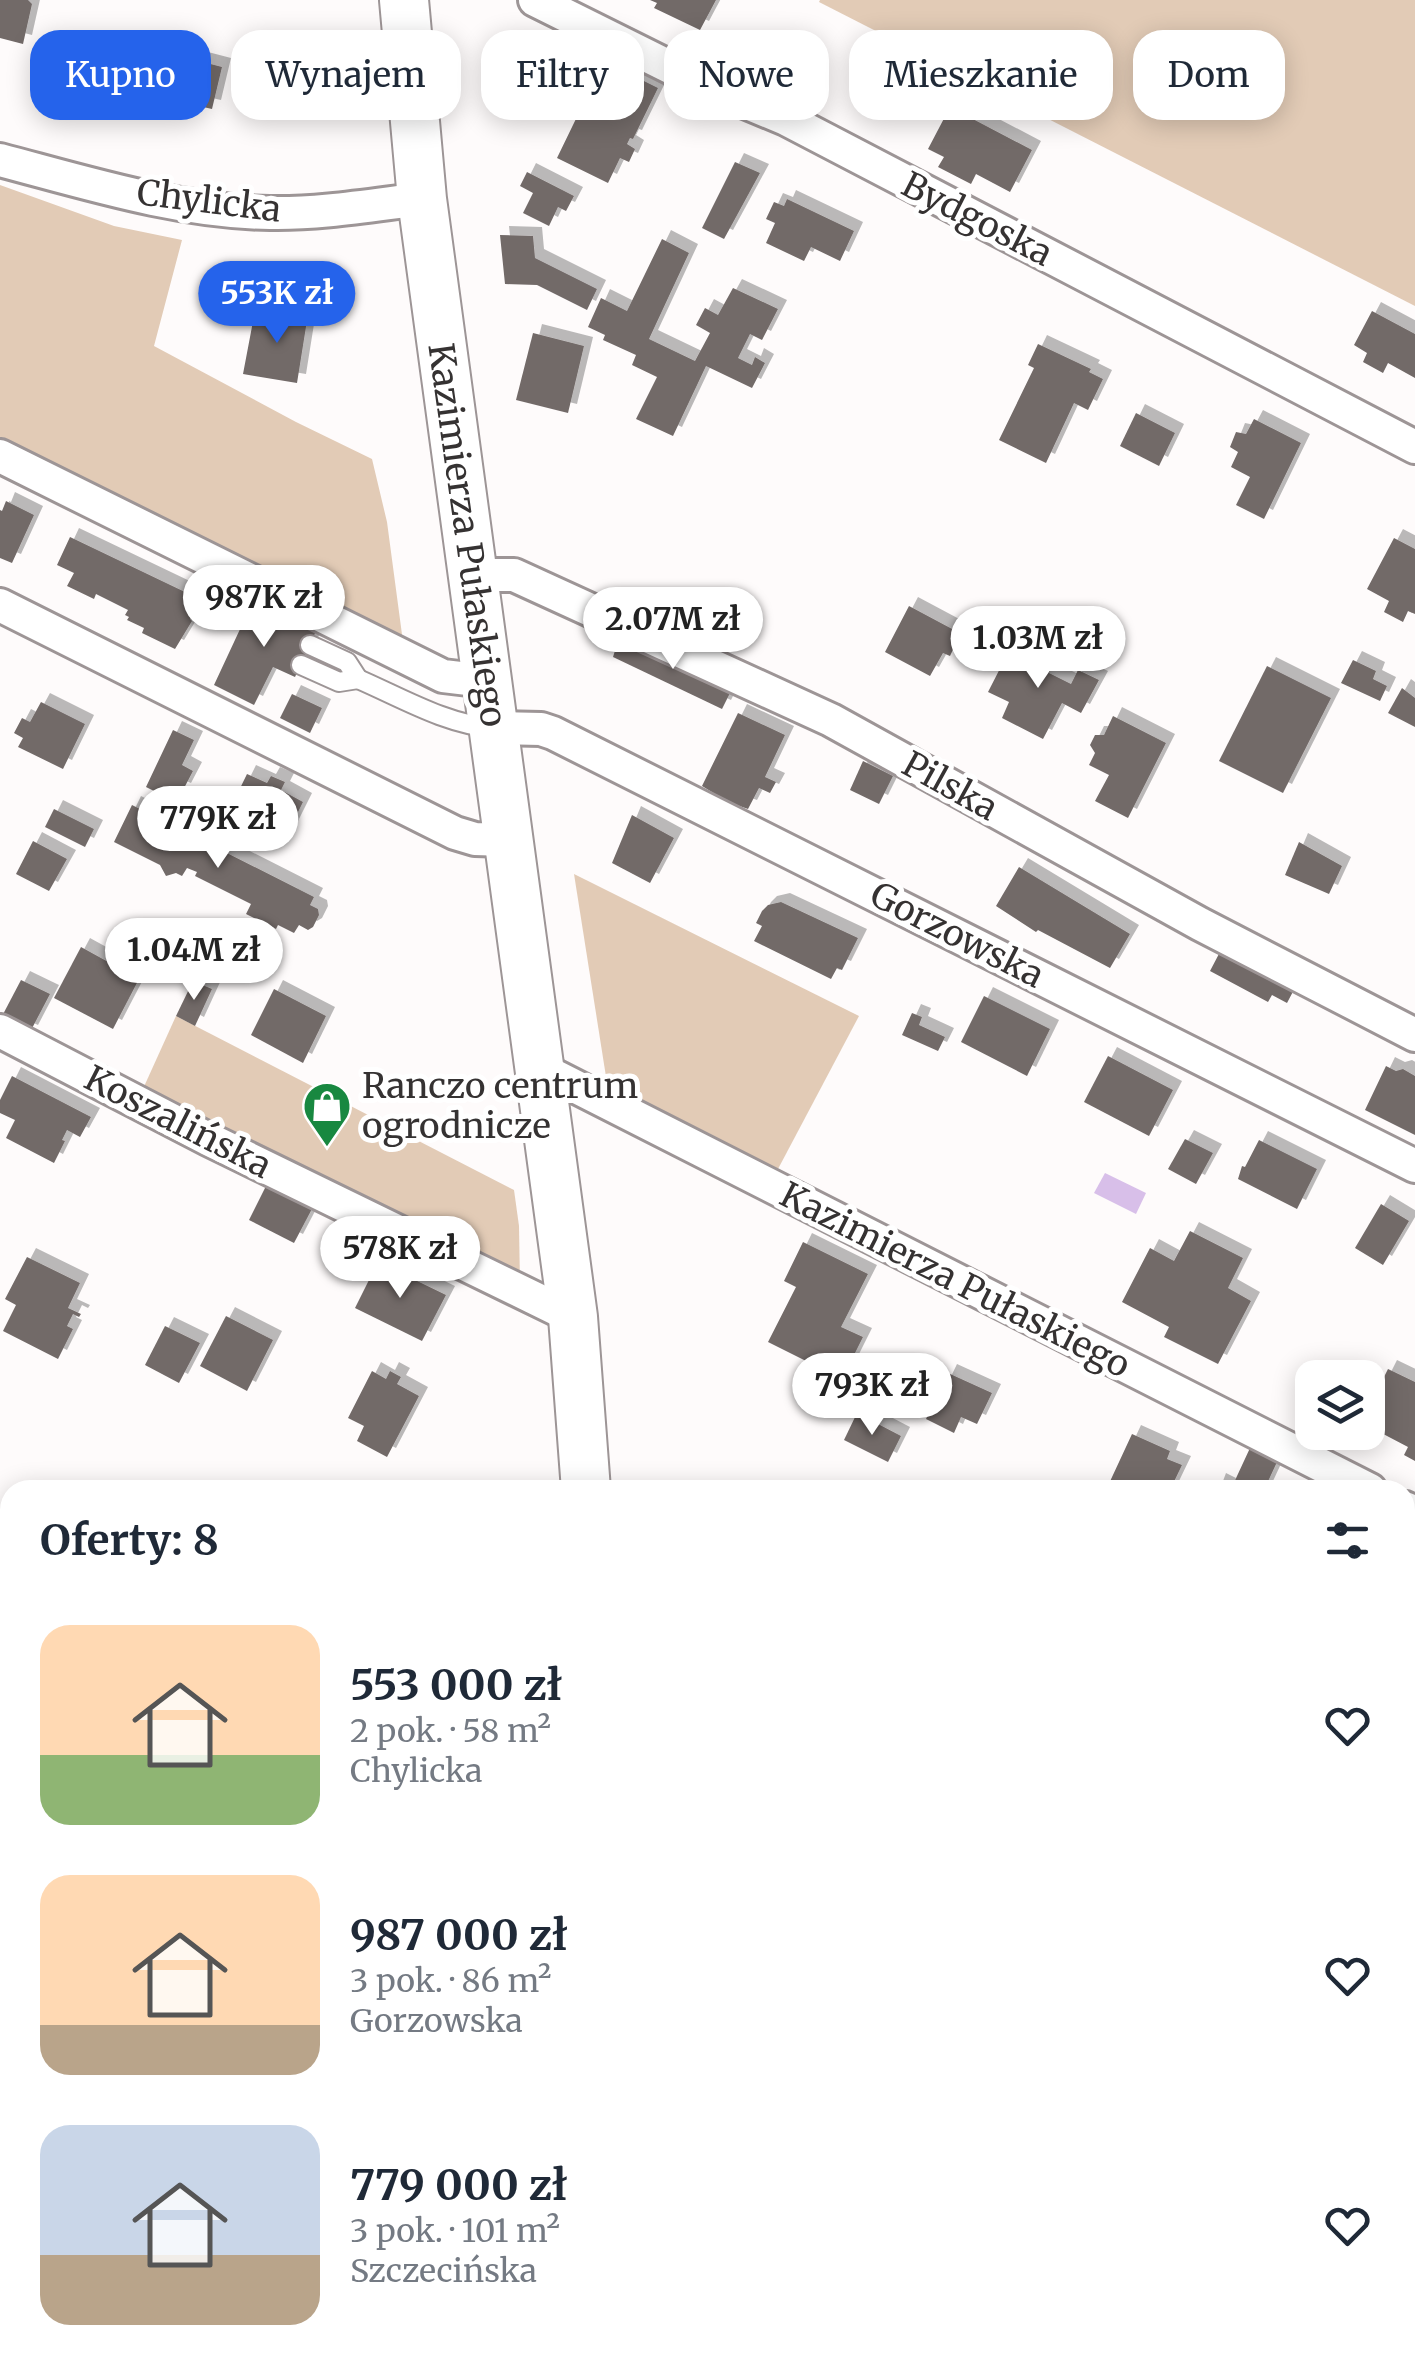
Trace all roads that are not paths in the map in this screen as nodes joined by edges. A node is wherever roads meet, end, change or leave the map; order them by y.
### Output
1 (404, 0) edge
2 (535, 0) edge
3 (0, 160) edge
4 (422, 199) junction
5 (1415, 447) edge
6 (0, 456) edge
7 (472, 575) junction
8 (0, 605) edge
9 (310, 645) dead end
10 (301, 665) dead end
11 (358, 679) junction
12 (486, 681) junction
13 (492, 728) junction
14 (507, 840) junction
15 (0, 1031) edge
16 (1415, 1035) edge
17 (540, 1069) junction
18 (1415, 1166) edge
19 (572, 1317) junction
20 (585, 1480) edge
21 (1350, 1480) edge

1 - 4 main road, Kazimierza Pułaskiego
2 - 5 street, Bydgoska
3 - 4 street, Chylicka
4 - 7 main road, Kazimierza Pułaskiego
6 - 12 street
7 - 12 main road, Kazimierza Pułaskiego
7 - 16 street, Pilska
8 - 14 street
9 - 11 lane
10 - 11 lane
11 - 13 lane
12 - 13 main road, Kazimierza Pułaskiego
13 - 14 main road, Kazimierza Pułaskiego
13 - 18 street, Gorzowska
14 - 17 main road, Kazimierza Pułaskiego
15 - 19 street, Koszalińska
17 - 19 main road, Kazimierza Pułaskiego
17 - 21 street, Kazimierza Pułaskiego
19 - 20 main road, Kazimierza Pułaskiego

